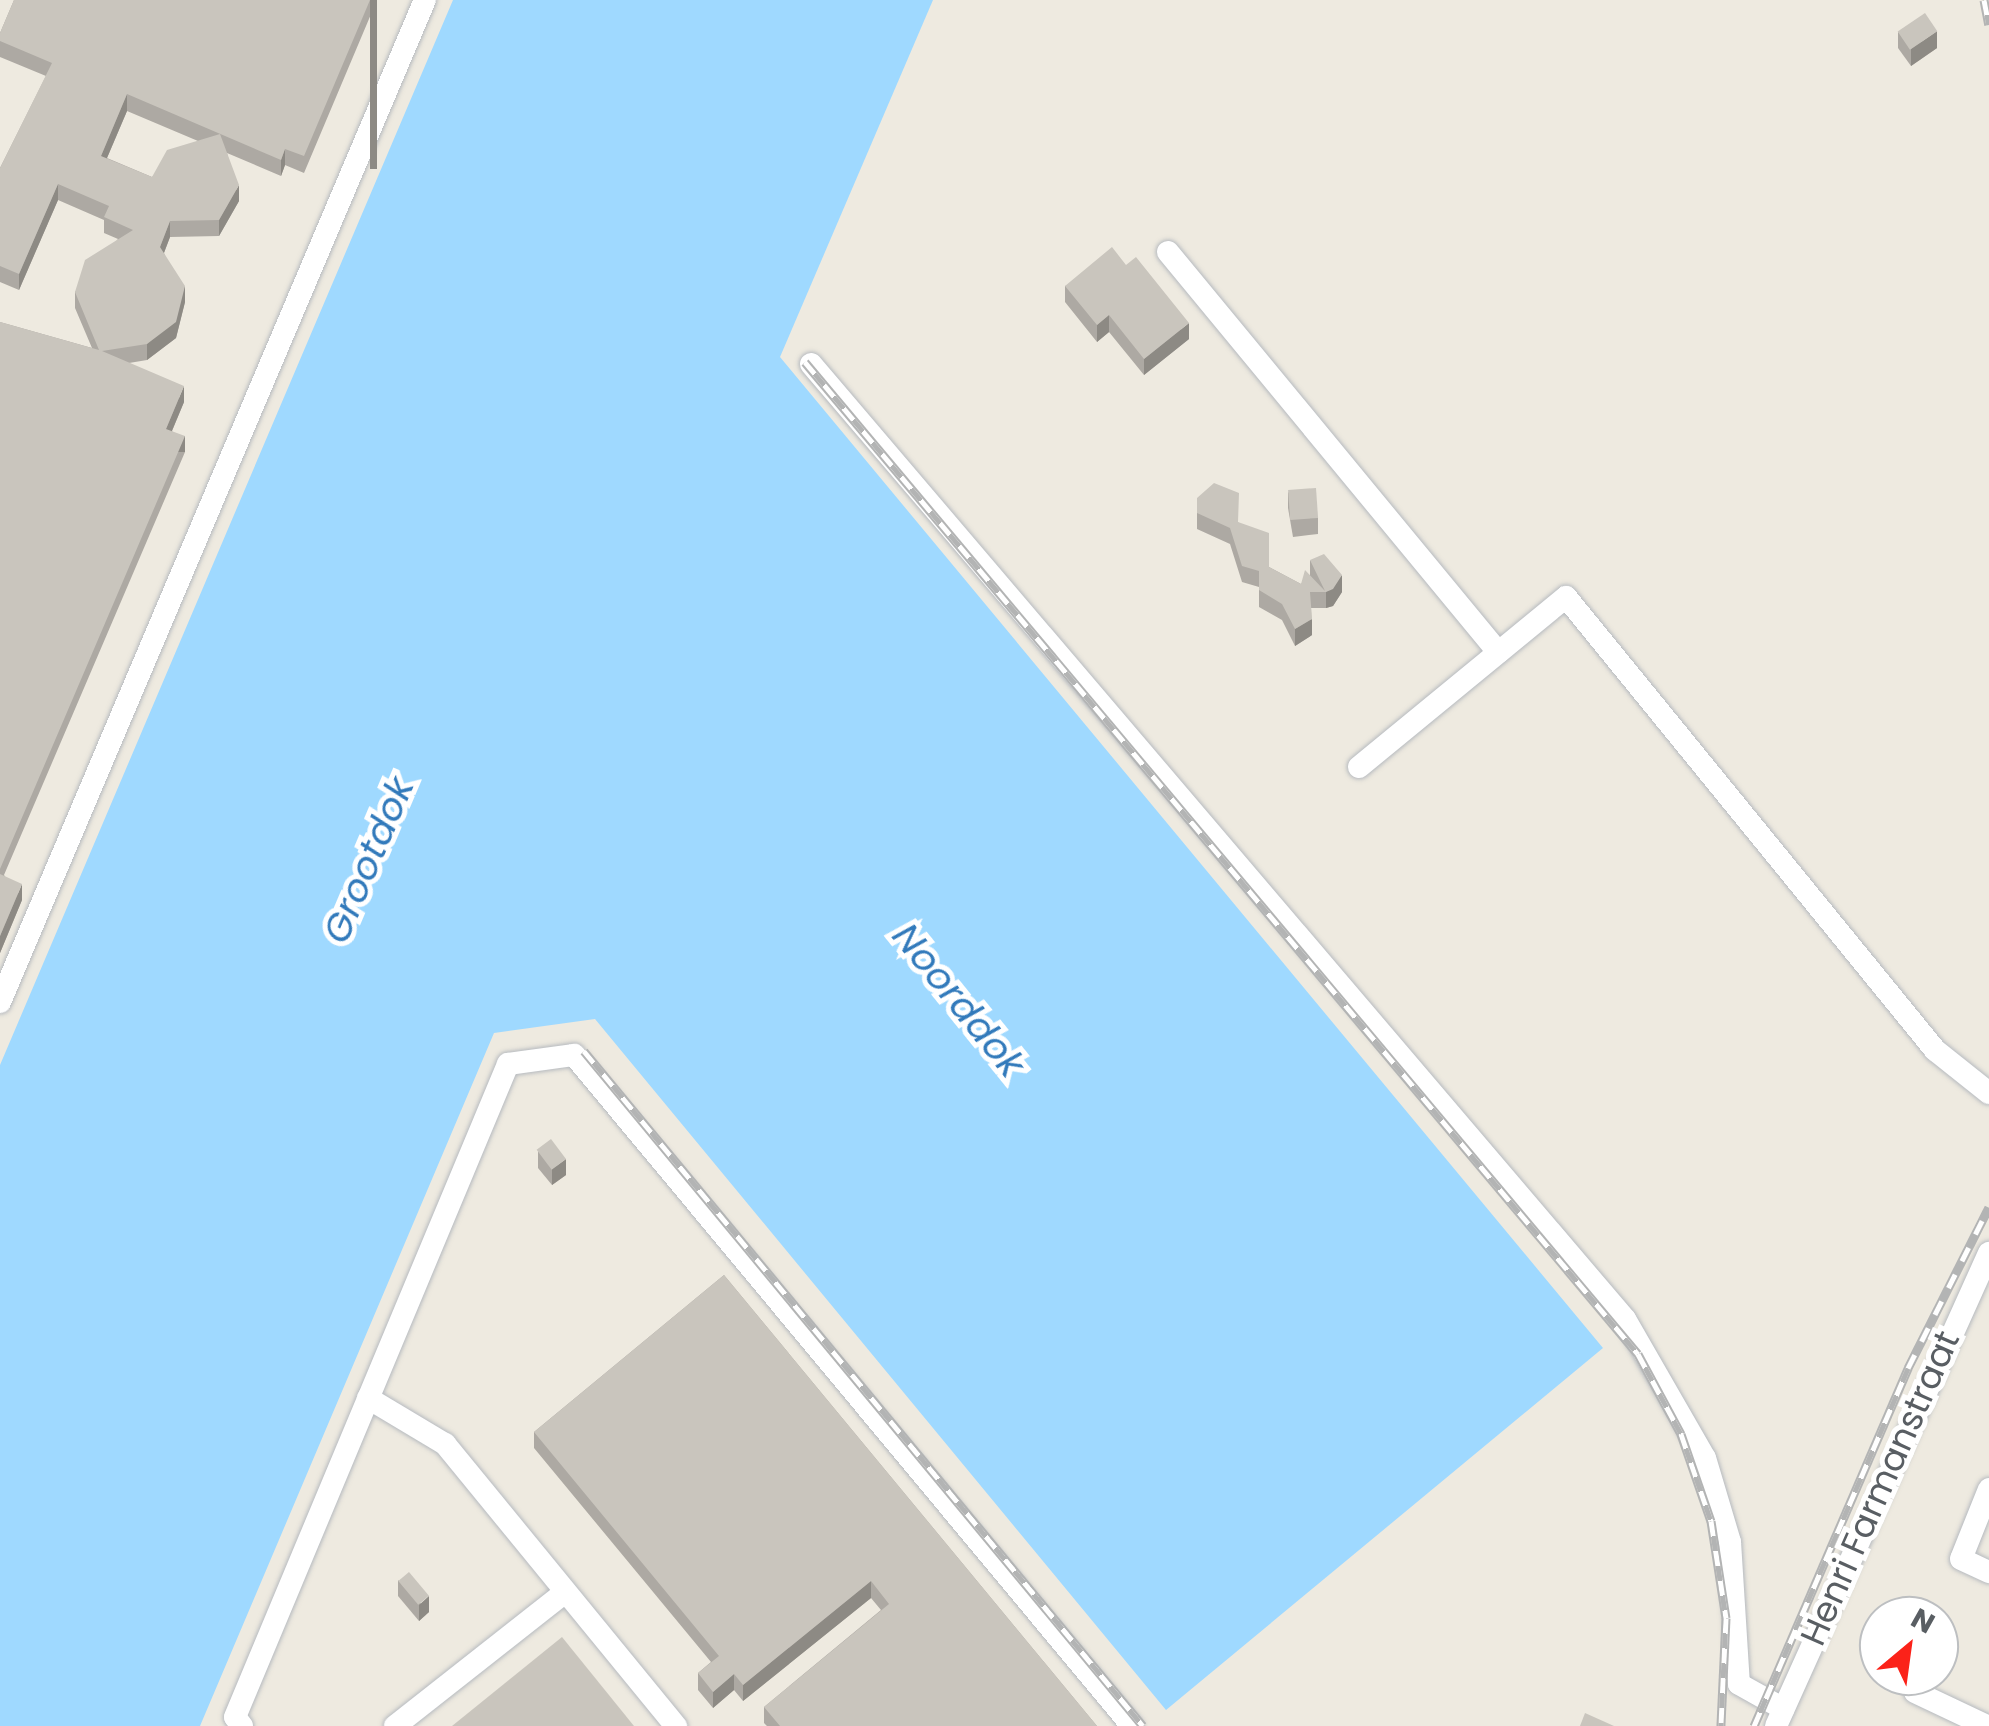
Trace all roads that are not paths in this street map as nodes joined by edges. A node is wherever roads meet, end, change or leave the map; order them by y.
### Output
1 (425, 0) edge
2 (1168, 252) dead end
3 (812, 364) dead end
4 (1498, 652) junction
5 (1360, 768) dead end
6 (0, 1002) edge
7 (1989, 1093) edge
8 (1989, 1253) edge
9 (368, 1398) junction
10 (1989, 1489) edge
11 (1989, 1572) edge
12 (565, 1592) junction
13 (1924, 1696) edge
14 (1780, 1717) edge
15 (242, 1726) edge
16 (395, 1726) edge
17 (676, 1726) edge
18 (1132, 1726) edge
19 (1988, 1726) edge

1 - 6 street
2 - 4 street
3 - 14 street
4 - 5 street
4 - 7 street
8 - 14 street, Henri Farmanstraat
9 - 12 street
9 - 15 street
9 - 18 street
10 - 11 street
12 - 16 street
12 - 17 street
13 - 19 street

